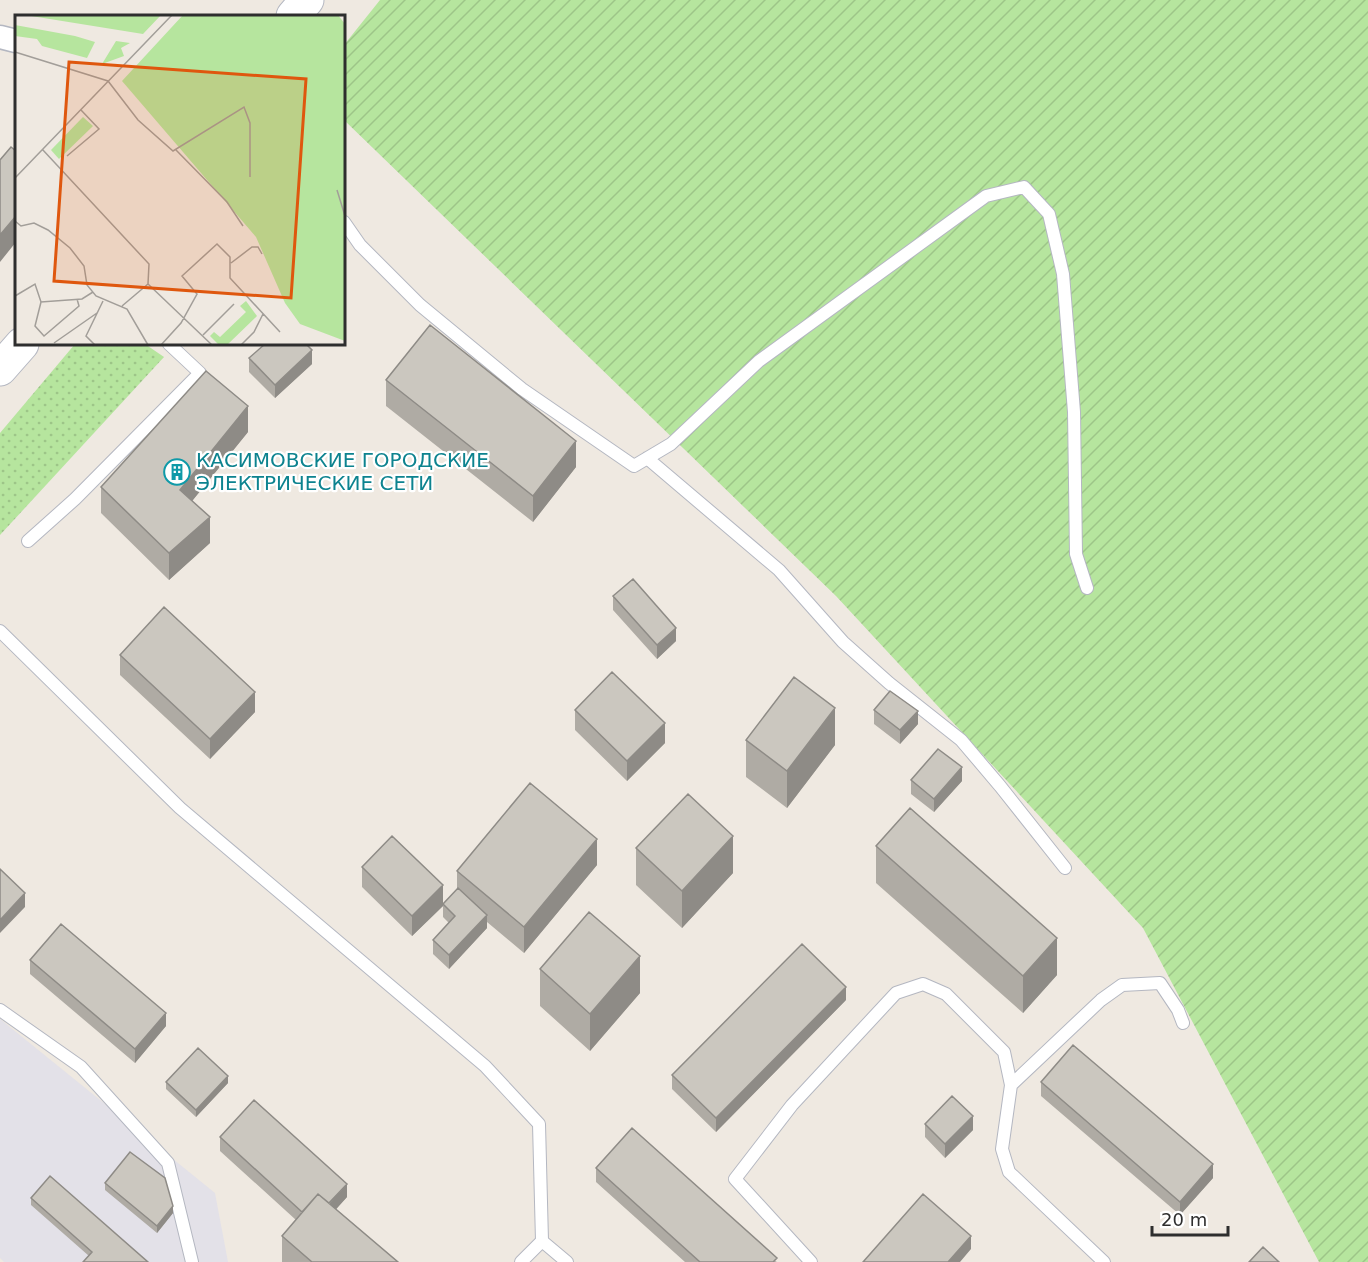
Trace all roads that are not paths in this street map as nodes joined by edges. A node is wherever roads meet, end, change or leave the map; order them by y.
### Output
1 (307, 0) edge
2 (294, 15) edge
3 (0, 37) edge
4 (15, 41) edge
5 (345, 223) edge
6 (21, 345) edge
7 (170, 345) edge
8 (0, 369) edge
9 (647, 458) junction
10 (28, 541) dead end
11 (1087, 588) dead end
12 (0, 631) edge
13 (1065, 868) dead end
14 (0, 1010) edge
15 (1183, 1023) dead end
16 (1011, 1084) junction
17 (542, 1241) junction
18 (192, 1262) edge
19 (521, 1262) edge
20 (567, 1262) edge
21 (811, 1262) edge
22 (1104, 1262) edge

1 - 2 main road
3 - 4 street
5 - 9 lane
6 - 8 main road
7 - 10 lane
9 - 11 lane
9 - 13 lane
12 - 17 lane
14 - 18 lane
15 - 16 lane
16 - 21 lane
16 - 22 lane
17 - 19 lane
17 - 20 lane

